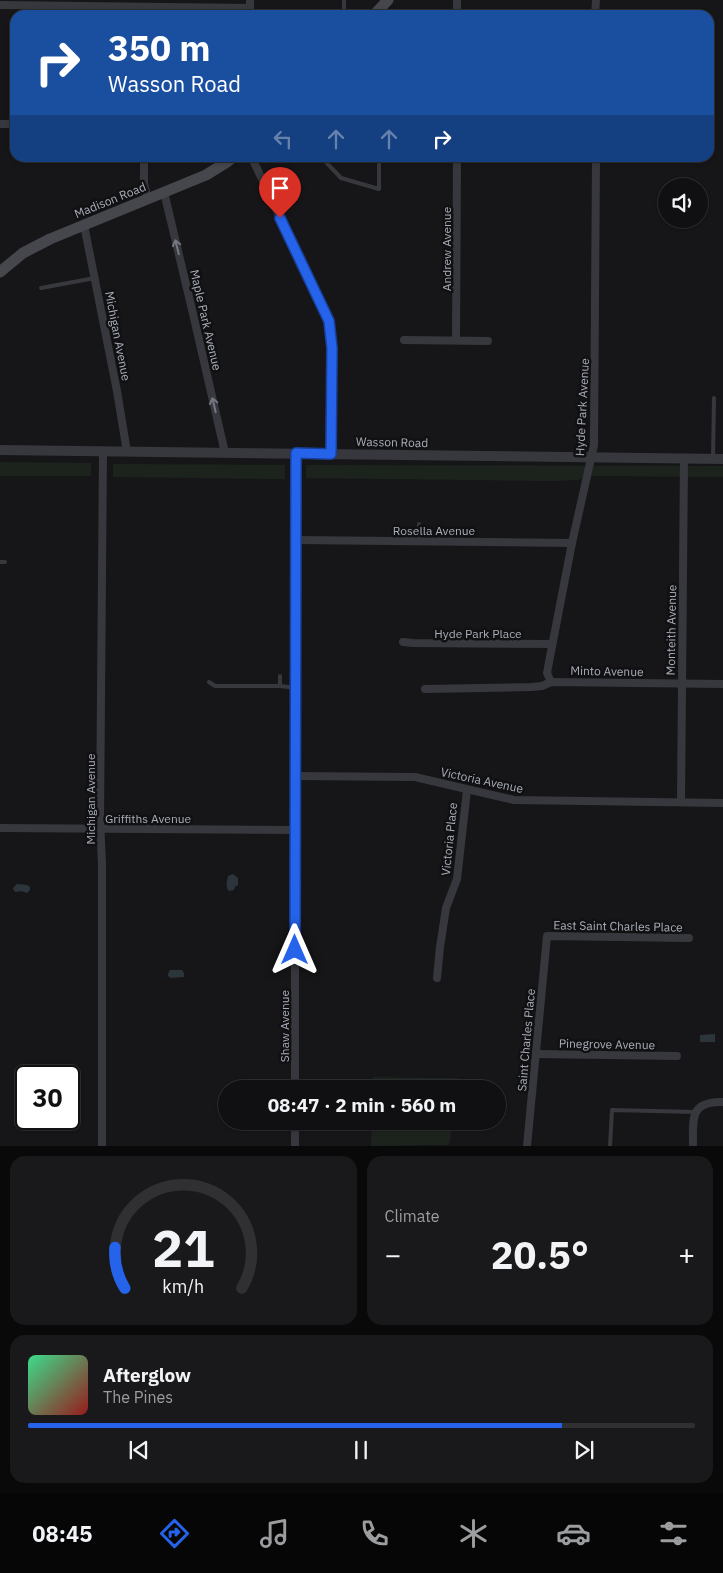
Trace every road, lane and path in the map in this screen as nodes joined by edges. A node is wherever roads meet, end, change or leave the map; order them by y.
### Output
1 (388, 0) edge
2 (0, 5) edge
3 (250, 8) edge
4 (379, 10) edge
5 (144, 162) edge
6 (227, 162) edge
7 (254, 162) edge
8 (326, 162) edge
9 (379, 162) edge
10 (457, 162) edge
11 (596, 162) edge
12 (164, 192) junction
13 (148, 199) junction
14 (84, 225) junction
15 (0, 272) edge
16 (95, 278) junction
17 (41, 288) dead end
18 (404, 340) dead end
19 (456, 340) junction
20 (488, 340) dead end
21 (714, 398) dead end
22 (0, 450) edge
23 (103, 452) junction
24 (127, 452) junction
25 (225, 452) junction
26 (296, 453) junction
27 (331, 454) junction
28 (592, 457) junction
29 (684, 458) junction
30 (718, 459) edge
31 (419, 524) dead end
32 (296, 540) junction
33 (419, 541) junction
34 (572, 543) junction
35 (403, 642) dead end
36 (552, 644) junction
37 (280, 676) dead end
38 (209, 682) dead end
39 (551, 682) junction
40 (682, 684) junction
41 (723, 684) edge
42 (280, 686) junction
43 (296, 688) junction
44 (425, 689) dead end
45 (296, 776) junction
46 (467, 790) junction
47 (681, 802) junction
48 (723, 803) edge
49 (0, 828) edge
50 (101, 829) junction
51 (295, 830) junction
52 (547, 936) joint
53 (689, 938) dead end
54 (437, 978) dead end
55 (536, 1054) junction
56 (678, 1056) dead end
57 (295, 1080) edge
58 (723, 1102) edge
59 (696, 1112) junction
60 (295, 1130) edge
61 (102, 1146) edge
62 (295, 1146) edge
63 (527, 1146) edge
64 (610, 1146) edge
65 (693, 1146) edge

1 - 4 main road
2 - 3 street
5 - 13 street
6 - 12 main road, Madison Road
7 - 27 street
8 - 9 lane
10 - 19 street, Andrew Avenue
11 - 28 street, Hyde Park Avenue
12 - 13 main road, Madison Road
25 -> 12 street, Maple Park Avenue
13 - 14 main road, Madison Road
14 - 15 main road, Madison Road
14 - 16 street, Michigan Avenue
16 - 17 lane
16 - 24 street, Michigan Avenue
18 - 19 street
19 - 20 street
21 - 30 lane
22 - 23 street, Wasson Road
23 - 24 street, Wasson Road
23 - 50 street, Michigan Avenue
24 - 25 street, Wasson Road
25 - 26 street, Wasson Road
26 - 27 street, Wasson Road
26 - 32 street, Shaw Avenue
27 - 28 street, Wasson Road
28 - 29 street, Wasson Road
28 - 34 street, Hyde Park Avenue
29 - 30 street, Wasson Road
29 - 40 street, Monteith Avenue
31 - 33 lane
32 - 33 street, Rosella Avenue
32 - 43 street, Shaw Avenue
33 - 34 street, Rosella Avenue
34 - 36 street, Hyde Park Avenue
35 - 36 street, Hyde Park Place
36 - 39 street, Hyde Park Avenue
37 - 42 lane
38 - 42 lane
39 - 40 street, Minto Avenue
39 - 44 street, Minto Avenue
40 - 41 street, Minto Avenue
40 - 47 street, Monteith Avenue
42 - 43 lane
43 - 45 street, Shaw Avenue
45 - 46 street, Victoria Avenue
45 - 51 street, Shaw Avenue
46 - 47 street, Victoria Avenue
46 - 54 street, Victoria Place
47 - 48 street, Victoria Avenue
49 - 50 street, Griffiths Avenue
50 - 51 street, Griffiths Avenue
50 - 61 street, Michigan Avenue
51 - 57 street, Shaw Avenue
52 - 53 street, East Saint Charles Place
52 - 55 street, Saint Charles Place
55 - 56 street, Pinegrove Avenue
55 - 63 street, Saint Charles Place
58 - 59 street
59 - 64 lane
59 - 65 street
60 - 62 street

